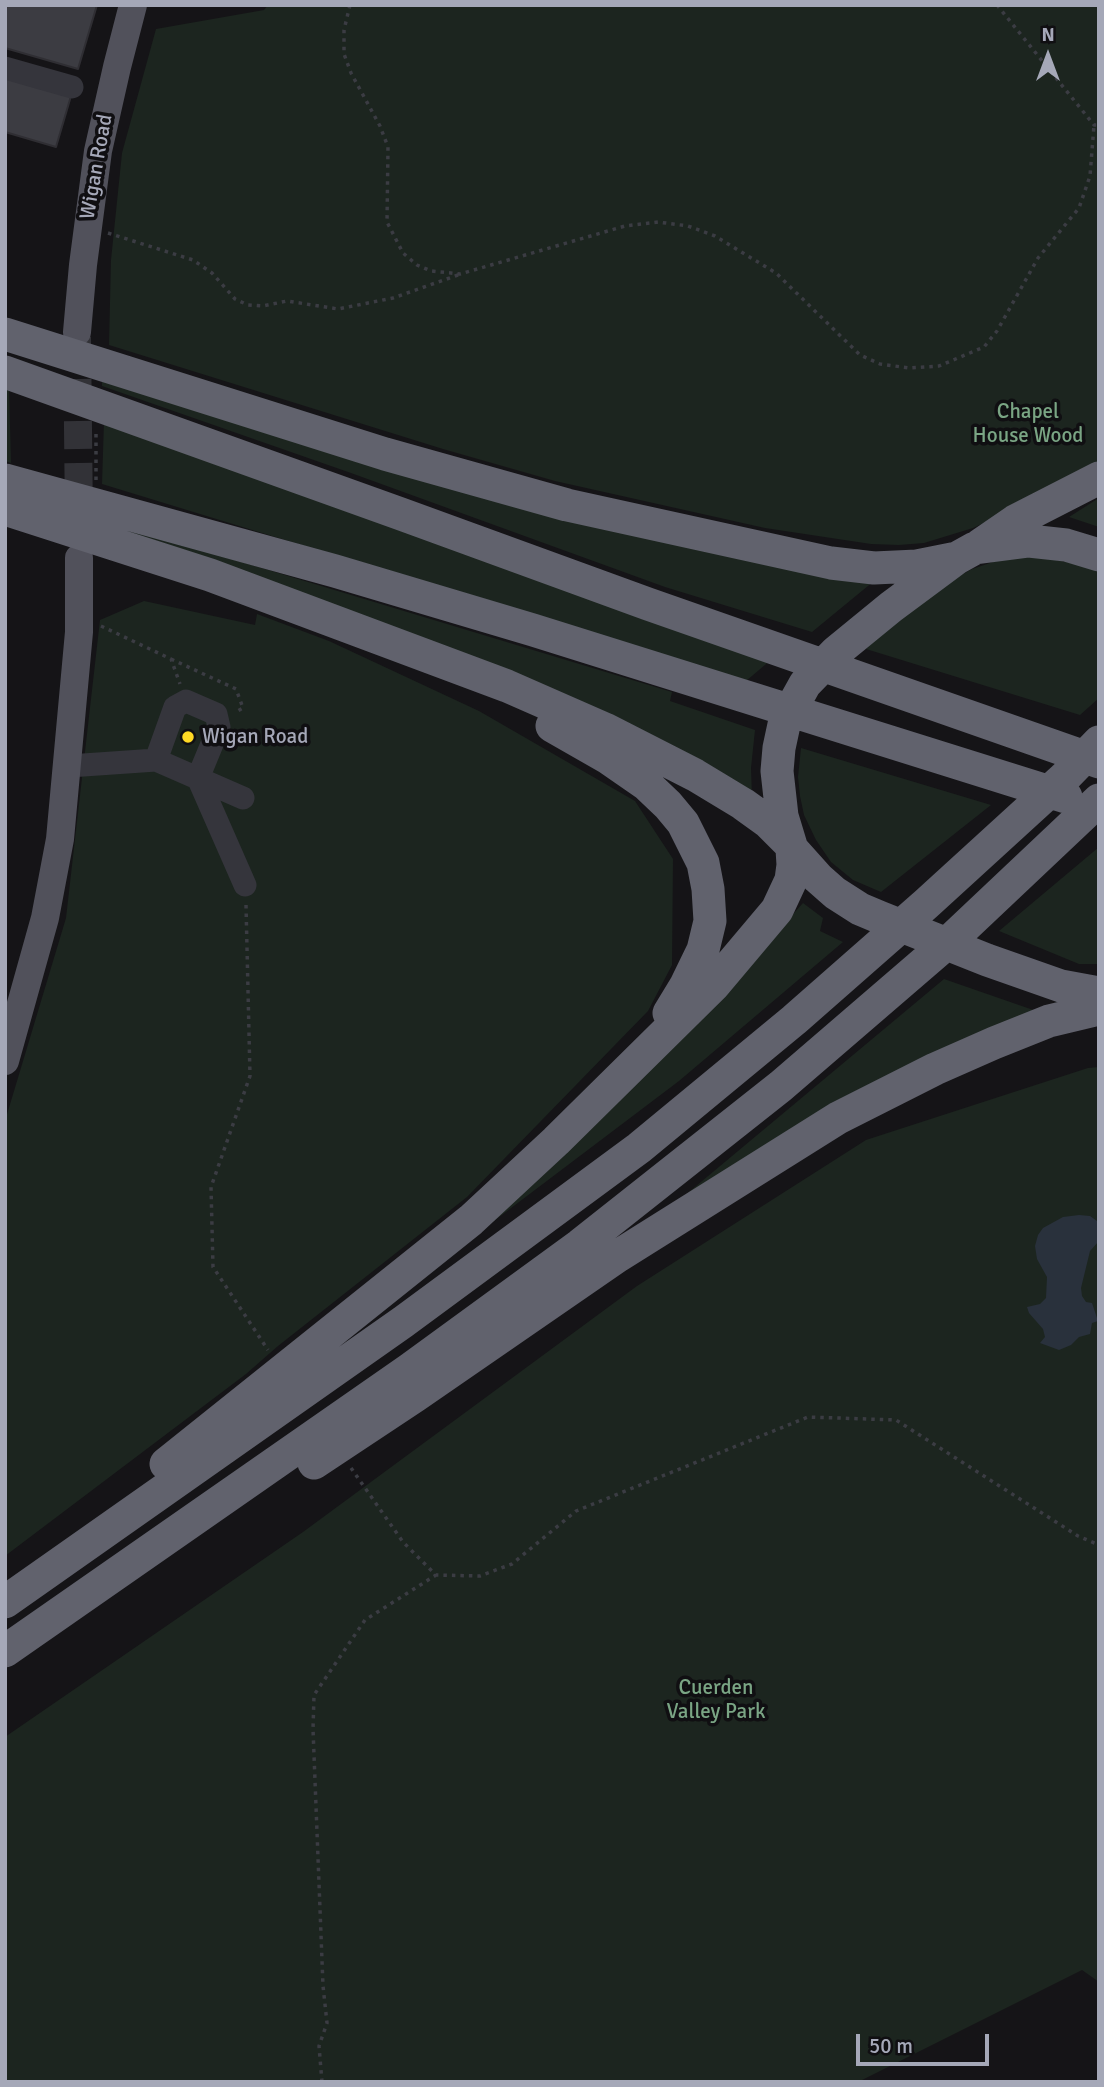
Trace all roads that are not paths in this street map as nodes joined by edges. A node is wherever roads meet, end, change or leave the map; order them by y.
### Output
1 (133, 5) edge
2 (5, 68) edge
3 (72, 88) dead end
4 (77, 332) tunnel mouth
5 (8, 335) edge
6 (8, 374) edge
7 (1099, 478) edge
8 (9, 496) edge
9 (90, 548) junction
10 (966, 553) junction
11 (1099, 555) edge
12 (415, 652) junction
13 (1099, 742) edge
14 (156, 761) junction
15 (1099, 762) edge
16 (69, 765) junction
17 (198, 778) junction
18 (243, 798) dead end
19 (1099, 800) edge
20 (1099, 807) edge
21 (791, 846) junction
22 (245, 885) road end
23 (1099, 993) edge
24 (1099, 1009) edge
25 (1099, 1032) edge
26 (644, 1054) junction
27 (5, 1062) edge
28 (760, 1166) junction
29 (5, 1592) edge
30 (5, 1602) edge
31 (66, 1609) junction
32 (5, 1651) edge

1 - 4 main road, Wigan Road
2 - 3 lane
5 - 10 highway
6 - 15 highway
7 - 10 highway
8 - 9 highway
8 - 20 highway
9 - 12 highway
9 - 16 main road
10 - 11 highway
10 - 21 highway
12 - 21 highway
12 - 26 highway
13 - 30 highway
14 - 16 lane
14 - 17 lane
14 - 17 lane
16 - 27 main road
17 - 18 lane
17 - 22 lane
19 - 31 highway
21 - 23 highway
21 - 26 highway
24 - 28 highway
25 - 28 highway
26 - 29 highway
28 - 31 highway
31 - 32 highway

